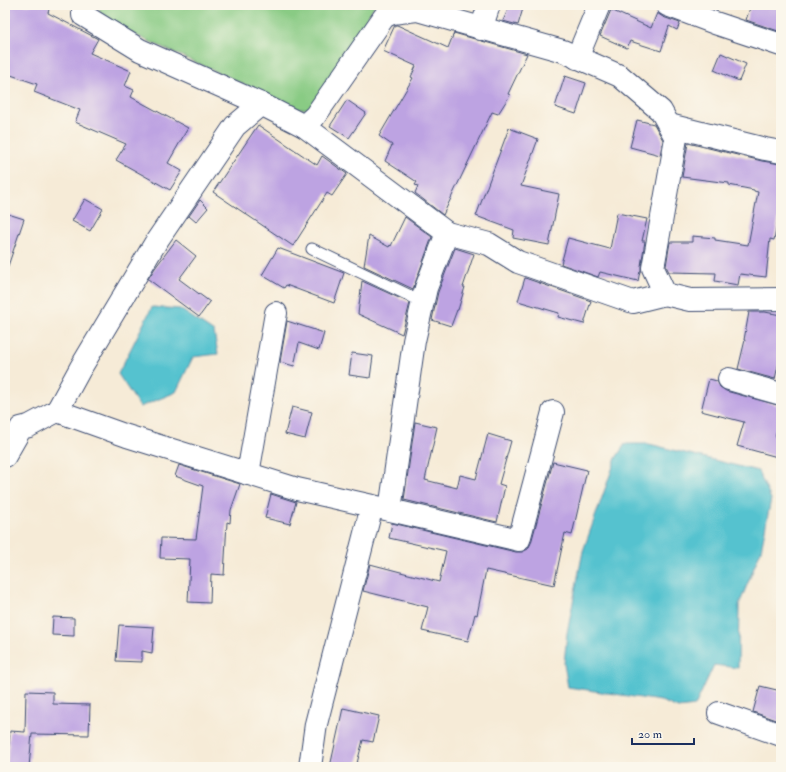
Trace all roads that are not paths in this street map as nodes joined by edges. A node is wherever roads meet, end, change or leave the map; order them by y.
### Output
1 (83, 5) edge
2 (489, 5) edge
3 (599, 5) edge
4 (667, 5) edge
5 (481, 29) junction
6 (781, 45) edge
7 (577, 58) junction
8 (261, 104) junction
9 (669, 125) junction
10 (304, 126) junction
11 (781, 152) edge
12 (447, 233) junction
13 (312, 249) dead end
14 (665, 294) junction
15 (781, 299) edge
16 (423, 302) junction
17 (276, 313) dead end
18 (729, 379) dead end
19 (781, 394) edge
20 (57, 411) junction
21 (553, 412) dead end
22 (13, 424) edge
23 (5, 456) edge
24 (248, 474) junction
25 (381, 508) junction
26 (719, 713) dead end
27 (781, 734) edge
28 (310, 767) edge

1 - 8 street
2 - 5 street
3 - 7 street
4 - 6 street
5 - 7 street
5 - 10 street
7 - 9 street
8 - 10 street
8 - 20 street
9 - 11 street
9 - 14 street
10 - 12 street
12 - 14 street
12 - 16 street
13 - 16 lane
14 - 15 street
16 - 25 street
17 - 24 street
18 - 19 street
20 - 22 street
20 - 24 street
21 - 25 street
22 - 23 street
24 - 25 street
25 - 28 street
26 - 27 street

